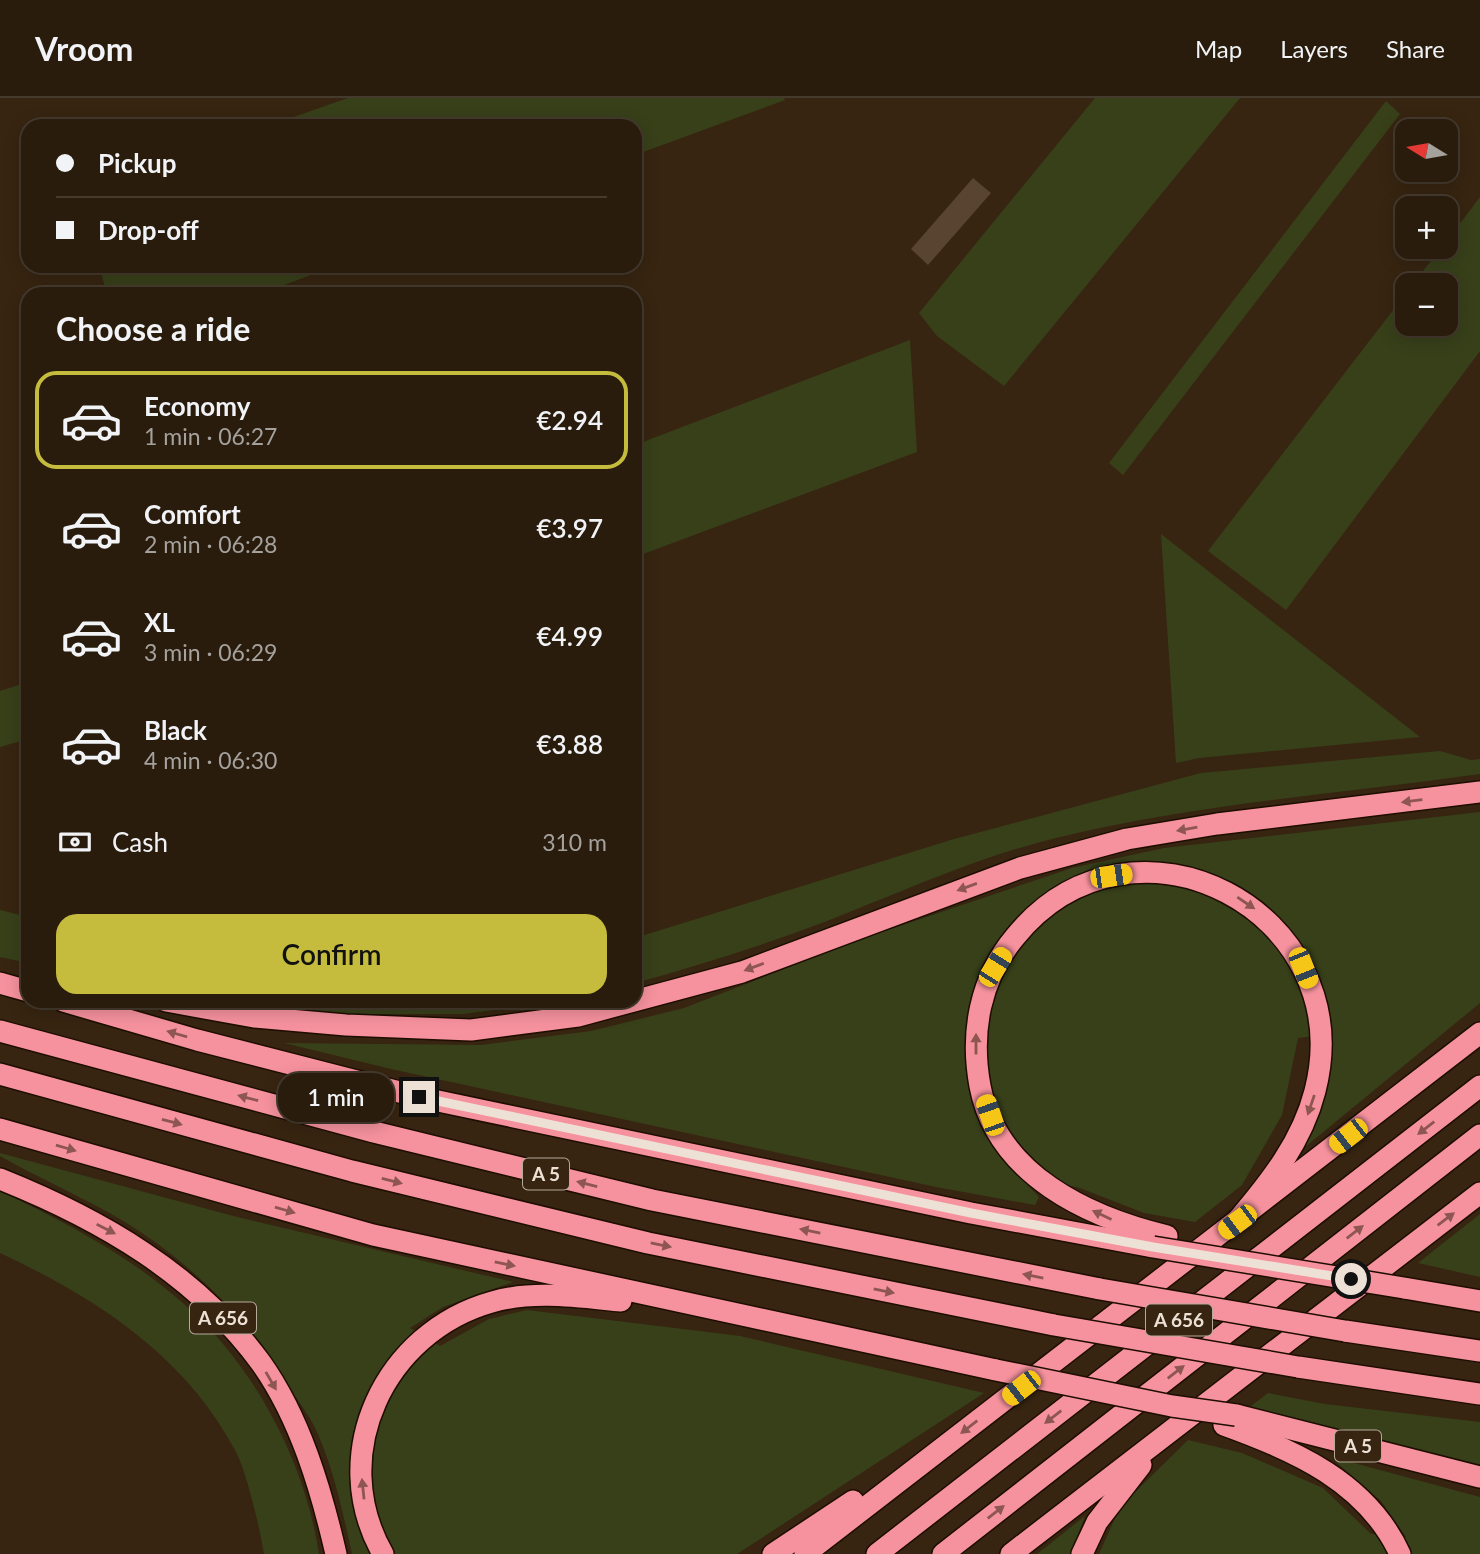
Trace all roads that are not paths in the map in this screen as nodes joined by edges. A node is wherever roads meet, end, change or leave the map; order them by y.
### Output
1 (1480, 792) edge
2 (0, 971) edge
3 (21, 975) edge
4 (0, 983) edge
5 (21, 989) edge
6 (642, 999) edge
7 (87, 1008) edge
8 (204, 1008) edge
9 (608, 1008) edge
10 (0, 1031) edge
11 (1480, 1033) edge
12 (0, 1074) edge
13 (1480, 1086) edge
14 (0, 1129) edge
15 (1480, 1135) edge
16 (0, 1178) edge
17 (1480, 1193) edge
18 (1237, 1222) junction
19 (1160, 1242) junction
20 (1480, 1301) edge
21 (712, 1309) junction
22 (1480, 1351) edge
23 (1480, 1394) edge
24 (1175, 1415) junction
25 (1230, 1420) junction
26 (1480, 1477) edge
27 (892, 1487) junction
28 (336, 1554) edge
29 (383, 1554) edge
30 (773, 1554) edge
31 (805, 1554) edge
32 (877, 1554) edge
33 (943, 1554) edge
34 (1011, 1554) edge
35 (1082, 1554) edge
36 (1400, 1554) edge

1 -> 6 highway
2 - 3 highway
4 - 5 highway
19 -> 7 highway, A 5
9 -> 8 highway
22 -> 10 highway, A 5, bridge
11 - 18 highway
12 -> 23 highway, A 5, bridge
13 -> 32 highway, A 656
14 -> 21 highway
33 -> 15 highway, A 656
16 -> 28 highway, A 656
24 -> 17 highway
19 -> 18 highway
18 -> 27 highway
19 - 20 highway, bridge
21 - 24 highway, bridge
29 -> 21 highway
24 - 25 highway, bridge
24 - 34 highway
24 - 35 highway
25 - 26 highway, A 5
25 - 36 highway
27 - 30 highway
27 - 31 highway

